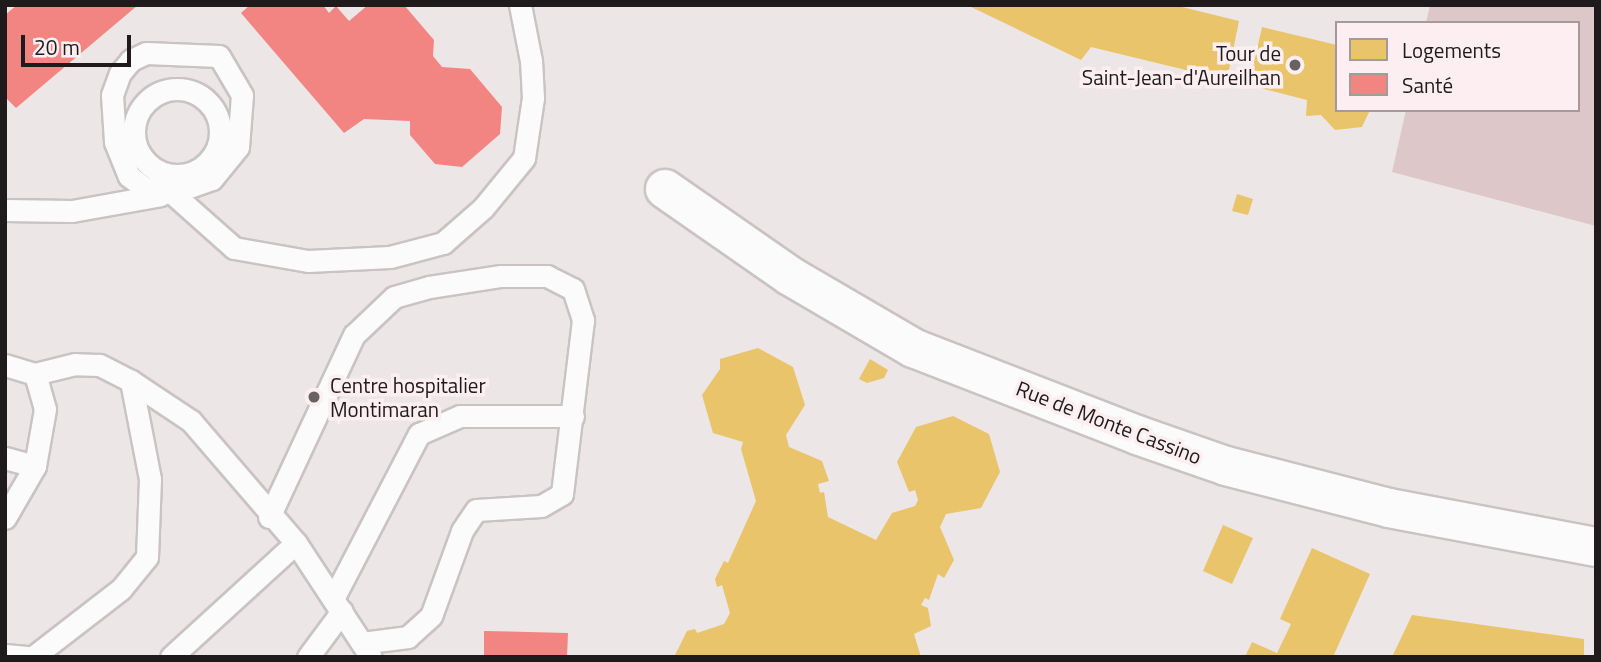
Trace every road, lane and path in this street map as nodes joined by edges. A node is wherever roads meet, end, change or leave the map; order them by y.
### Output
1 (520, 5) edge
2 (173, 184) junction
3 (665, 189) dead end
4 (5, 210) edge
5 (5, 365) edge
6 (35, 374) junction
7 (131, 381) junction
8 (573, 416) junction
9 (5, 458) edge
10 (35, 466) junction
11 (270, 517) junction
12 (5, 518) edge
13 (296, 543) junction
14 (1596, 547) edge
15 (338, 604) junction
16 (367, 650) edge
17 (5, 655) edge
18 (31, 657) edge
19 (171, 657) edge
20 (308, 657) edge

1 - 2 lane
2 - 2 lane
2 - 2 lane
2 - 4 lane
3 - 14 street, Rue de Monte Cassino
5 - 6 lane
6 - 7 lane
6 - 10 lane
7 - 11 lane
7 - 18 lane
8 - 11 lane
8 - 15 lane
8 - 16 lane
9 - 10 lane
10 - 12 lane
11 - 13 lane
13 - 15 lane
13 - 19 lane
15 - 16 lane
15 - 20 lane
17 - 18 lane

